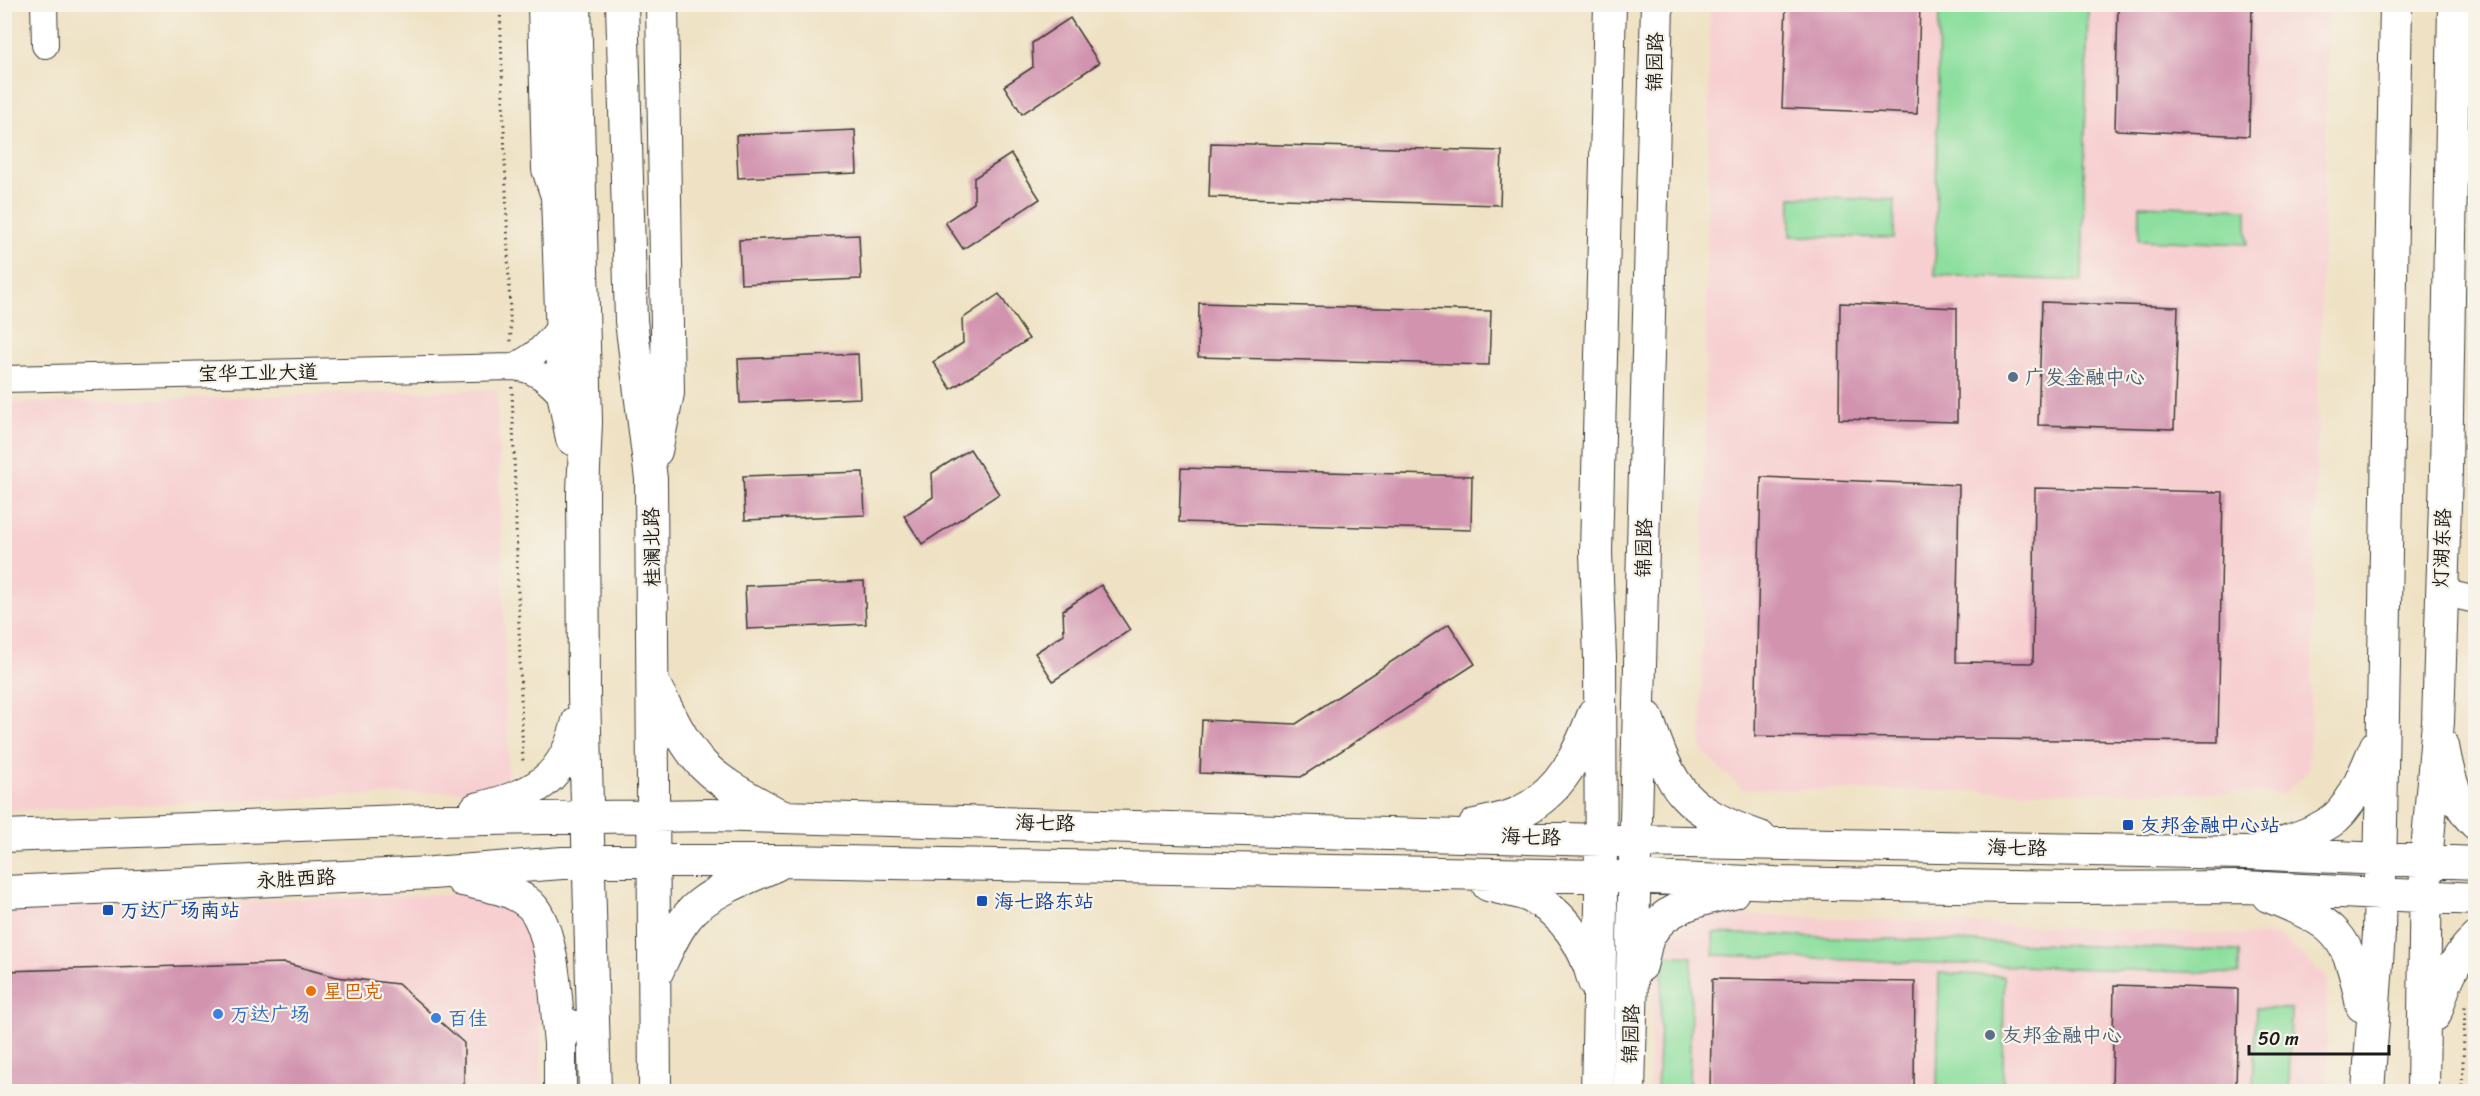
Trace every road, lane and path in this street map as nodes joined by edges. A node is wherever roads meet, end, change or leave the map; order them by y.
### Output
1 (44, 4) edge
2 (500, 4) edge
3 (544, 4) edge
4 (575, 4) edge
5 (622, 4) edge
6 (662, 4) edge
7 (1610, 4) edge
8 (1657, 4) edge
9 (2397, 4) edge
10 (2454, 4) edge
11 (45, 45) dead end
12 (578, 105) junction
13 (557, 196) junction
14 (562, 324) junction
15 (512, 367) junction
16 (4, 379) edge
17 (564, 398) junction
18 (651, 479) junction
19 (583, 492) junction
20 (2440, 592) junction
21 (2475, 600) edge
22 (654, 684) junction
23 (584, 694) junction
24 (1600, 695) junction
25 (1640, 695) junction
26 (2438, 722) junction
27 (2381, 734) junction
28 (524, 795) junction
29 (586, 816) junction
30 (652, 816) junction
31 (783, 817) junction
32 (430, 820) junction
33 (2475, 824) edge
34 (1446, 833) junction
35 (4, 837) edge
36 (1601, 840) junction
37 (1636, 841) junction
38 (1778, 843) junction
39 (2246, 854) junction
40 (2380, 860) junction
41 (588, 861) junction
42 (653, 861) junction
43 (786, 861) junction
44 (2426, 863) junction
45 (2475, 863) edge
46 (432, 873) junction
47 (1444, 874) junction
48 (1601, 876) junction
49 (1634, 878) junction
50 (1774, 883) junction
51 (2245, 887) junction
52 (4, 892) edge
53 (2379, 893) junction
54 (2427, 897) junction
55 (2475, 899) edge
56 (2475, 938) edge
57 (590, 958) junction
58 (654, 978) junction
59 (1632, 1002) junction
60 (1599, 1003) junction
61 (2465, 1004) dead end
62 (560, 1043) junction
63 (2369, 1049) junction
64 (2424, 1051) junction
65 (560, 1092) edge
66 (595, 1092) edge
67 (655, 1092) edge
68 (1597, 1092) edge
69 (1629, 1092) edge
70 (2368, 1092) edge
71 (2423, 1092) edge
72 (2462, 1092) edge

1 - 11 street
2 - 15 path
3 - 13 main road
4 - 12 main road
5 - 18 main road, 桂澜北路
6 - 18 main road
7 - 24 main road, 锦园路
8 - 25 main road, 锦园路
9 - 27 main road
10 - 20 main road, 灯湖东路
12 - 13 main road
12 - 19 main road
13 - 14 main road
14 - 15 street
14 - 17 main road
15 - 16 street, 宝华工业大道
15 - 17 street
15 - 28 path
17 - 19 main road
18 - 22 main road, 桂澜北路
19 - 23 main road
20 - 21 street
20 - 26 main road, 灯湖东路
22 - 30 main road, 桂澜北路
22 - 31 main road
23 - 28 main road
23 - 29 main road
24 - 34 main road
24 - 36 main road, 锦园路
25 - 37 main road, 锦园路
25 - 38 main road
26 - 33 main road
26 - 44 main road, 灯湖东路
27 - 39 main road
27 - 40 main road
28 - 32 main road
29 - 30 main road, 海七路
29 - 32 main road
29 - 41 main road
30 - 31 main road, 海七路
30 - 42 main road, 桂澜北路
31 - 34 main road, 海七路
32 - 35 main road
34 - 36 main road, 海七路
36 - 37 main road, 海七路
36 - 48 main road, 锦园路
37 - 38 main road, 海七路
37 - 49 main road, 锦园路
38 - 39 main road, 海七路
39 - 40 main road, 海七路
40 - 44 main road, 海七路
40 - 53 main road
41 - 42 main road, 永胜西路
41 - 46 main road, 永胜西路
41 - 57 main road
42 - 43 main road, 永胜西路
42 - 58 main road, 桂澜北路
43 - 47 main road, 永胜西路
43 - 58 main road
44 - 45 main road, 海七路
44 - 54 main road, 灯湖东路
46 - 52 main road, 永胜西路
46 - 62 main road
47 - 48 main road
47 - 60 main road
48 - 49 main road
48 - 60 main road, 锦园路
49 - 50 main road
49 - 59 main road, 锦园路
50 - 51 main road
50 - 59 main road
51 - 53 main road
51 - 63 main road
53 - 54 main road
53 - 63 main road
54 - 55 main road
54 - 64 main road, 灯湖东路
56 - 64 main road
57 - 62 main road
57 - 66 main road
58 - 67 main road, 桂澜北路
59 - 69 main road, 锦园路
60 - 68 main road, 锦园路
61 - 72 path
62 - 65 main road
63 - 70 main road
64 - 71 main road, 灯湖东路

